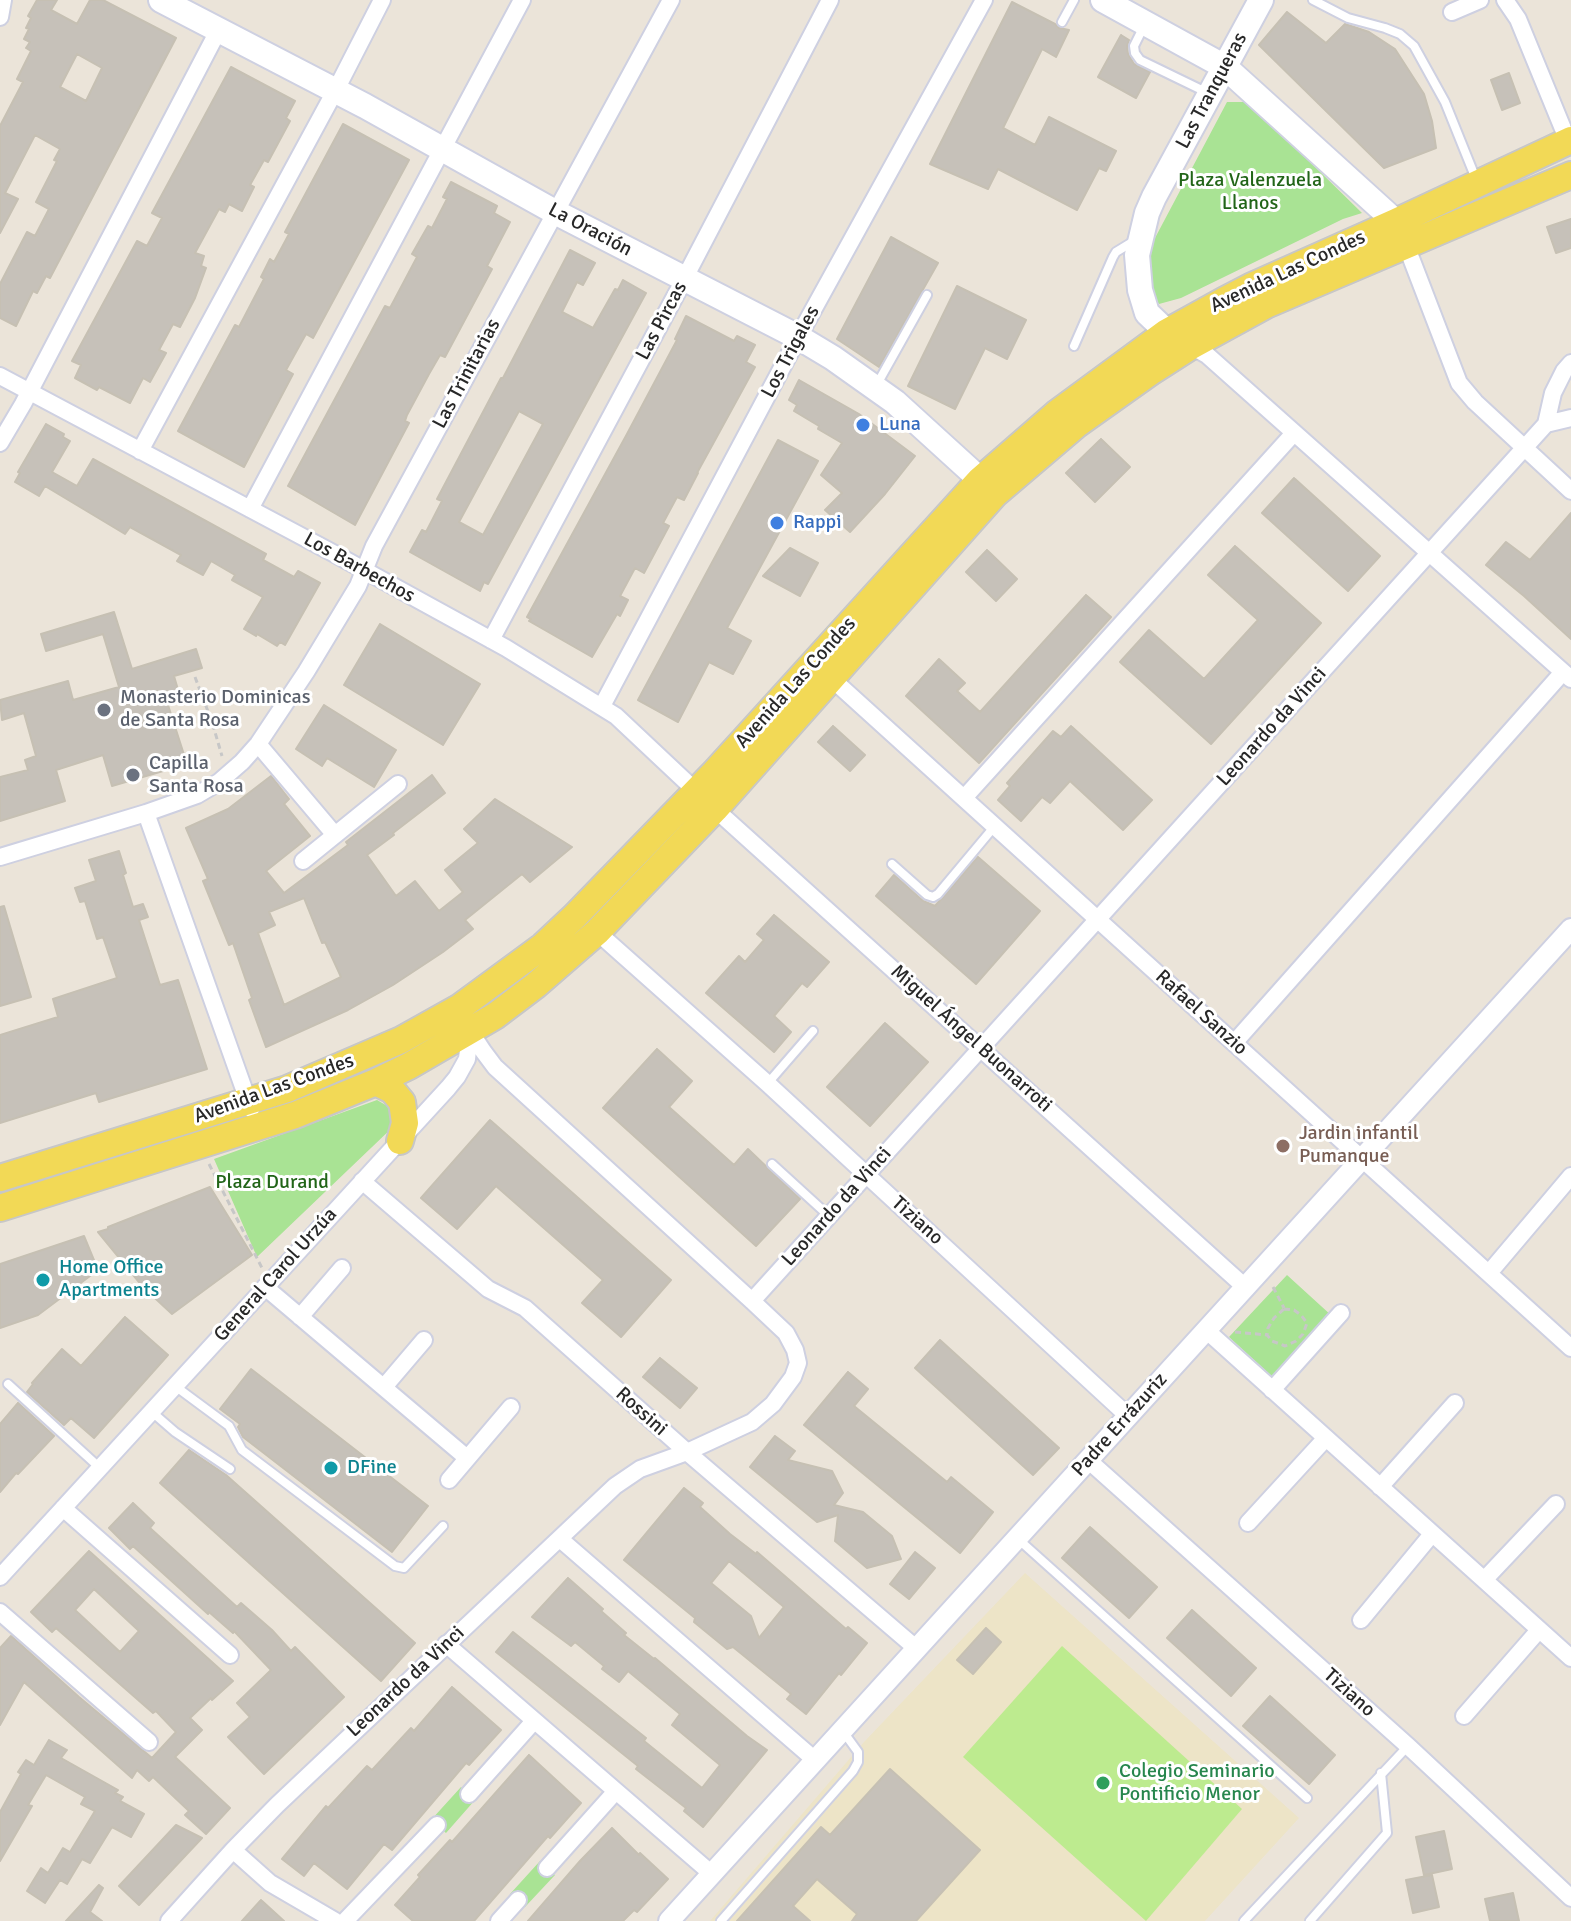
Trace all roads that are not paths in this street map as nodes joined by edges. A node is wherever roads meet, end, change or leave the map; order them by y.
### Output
1 (3, 0) edge
2 (161, 0) edge
3 (382, 0) edge
4 (522, 0) edge
5 (671, 0) edge
6 (830, 0) edge
7 (984, 0) edge
8 (1074, 0) edge
9 (1103, 0) edge
10 (1261, 0) edge
11 (1313, 0) edge
12 (1480, 0) edge
13 (1505, 0) edge
14 (1452, 12) dead end
15 (0, 17) edge
16 (1062, 22) dead end
17 (1145, 23) junction
18 (218, 31) junction
19 (1225, 67) junction
20 (335, 91) junction
21 (1210, 94) junction
22 (1569, 141) edge
23 (443, 148) junction
24 (1571, 175) edge
25 (1478, 183) junction
26 (555, 212) junction
27 (1401, 233) junction
28 (1141, 237) junction
29 (684, 279) junction
30 (927, 295) dead end
31 (1167, 332) junction
32 (798, 337) junction
33 (1074, 346) dead end
34 (1191, 346) junction
35 (1571, 363) edge
36 (0, 376) edge
37 (876, 387) junction
38 (29, 391) junction
39 (1571, 418) edge
40 (1546, 424) junction
41 (1294, 433) junction
42 (0, 443) edge
43 (1524, 448) junction
44 (140, 451) junction
45 (988, 487) junction
46 (1571, 491) edge
47 (250, 509) junction
48 (1429, 553) junction
49 (364, 570) junction
50 (491, 640) junction
51 (1567, 675) edge
52 (831, 678) junction
53 (602, 706) junction
54 (258, 744) junction
55 (398, 784) dead end
56 (964, 798) junction
57 (706, 800) junction
58 (146, 813) junction
59 (995, 826) junction
60 (335, 835) junction
61 (0, 857) edge
62 (303, 861) dead end
63 (892, 864) dead end
64 (1098, 919) junction
65 (1571, 929) edge
66 (597, 932) junction
67 (470, 1031) junction
68 (813, 1031) dead end
69 (1234, 1043) junction
70 (981, 1048) junction
71 (376, 1082) junction
72 (768, 1084) junction
73 (249, 1102) junction
74 (258, 1128) junction
75 (400, 1141) junction
76 (1362, 1159) junction
77 (772, 1164) dead end
78 (867, 1175) junction
79 (1571, 1176) edge
80 (0, 1178) edge
81 (362, 1181) junction
82 (0, 1208) edge
83 (829, 1216) junction
84 (342, 1268) dead end
85 (1489, 1273) junction
86 (265, 1287) junction
87 (1245, 1287) junction
88 (752, 1301) junction
89 (1341, 1313) dead end
90 (300, 1317) junction
91 (1206, 1330) junction
92 (424, 1340) dead end
93 (1571, 1348) edge
94 (8, 1384) dead end
95 (175, 1386) junction
96 (384, 1387) junction
97 (1272, 1390) junction
98 (1455, 1403) dead end
99 (511, 1407) dead end
100 (152, 1412) junction
101 (1128, 1416) junction
102 (1326, 1438) junction
103 (687, 1452) junction
104 (467, 1458) junction
105 (1088, 1460) junction
106 (100, 1468) junction
107 (230, 1469) dead end
108 (449, 1480) dead end
109 (1380, 1487) junction
110 (1556, 1504) dead end
111 (63, 1508) junction
112 (1248, 1523) dead end
113 (443, 1526) dead end
114 (1432, 1534) junction
115 (1017, 1538) junction
116 (560, 1539) junction
117 (2, 1570) edge
118 (1484, 1580) junction
119 (0, 1612) edge
120 (1361, 1620) dead end
121 (1539, 1630) junction
122 (446, 1644) junction
123 (917, 1649) junction
124 (230, 1655) dead end
125 (1571, 1658) edge
126 (1464, 1716) dead end
127 (534, 1721) junction
128 (842, 1730) junction
129 (149, 1742) dead end
130 (1408, 1746) junction
131 (815, 1760) junction
132 (1381, 1773) junction
133 (616, 1791) junction
134 (469, 1794) dead end
135 (1307, 1798) dead end
136 (437, 1825) dead end
137 (233, 1850) junction
138 (547, 1868) dead end
139 (712, 1874) junction
140 (1571, 1898) edge
141 (518, 1900) dead end
142 (169, 1921) edge
143 (335, 1921) edge
144 (345, 1921) edge
145 (499, 1921) edge
146 (669, 1921) edge
147 (721, 1921) edge
148 (1244, 1921) edge
149 (1310, 1921) edge

1 - 15 street
2 - 18 main road, La Oración
3 - 20 street
4 - 23 street
5 - 26 street, Las Trinitarias
6 - 29 street, Las Pircas
7 - 32 street, Los Trigales
8 - 16 lane
9 - 17 main road
10 - 19 main road, Las Tranqueras
11 - 25 lane
12 - 14 street
13 - 22 street
17 - 19 main road
17 - 21 lane
18 - 20 main road, La Oración
18 - 38 street
19 - 21 main road, Las Tranqueras
19 - 27 main road
20 - 23 main road, La Oración
20 - 44 street
21 - 28 main road, Las Tranqueras
22 - 25 main road, Avenida Las Condes
23 - 26 main road, La Oración
23 - 47 street
24 - 27 main road, Avenida Las Condes
25 - 27 main road, Avenida Las Condes
26 - 29 main road, La Oración
26 - 49 street, Las Trinitarias
27 - 31 main road, Avenida Las Condes
27 - 34 main road, Avenida Las Condes
27 - 43 street
28 - 31 main road, Las Tranqueras
28 - 33 lane
29 - 32 main road, La Oración
29 - 50 street, Las Pircas
30 - 37 lane
31 - 34 main road, Las Tranqueras
31 - 45 main road, Avenida Las Condes
32 - 37 main road, La Oración
32 - 53 street, Los Trigales
34 - 41 street
34 - 45 main road, Avenida Las Condes
35 - 40 street, Leonardo da Vinci
36 - 38 street, Los Barbechos
37 - 45 main road, La Oración
38 - 42 street
38 - 44 street, Los Barbechos
39 - 40 street
40 - 43 street, Leonardo da Vinci
41 - 48 street
41 - 56 street
43 - 46 street
43 - 48 street, Leonardo da Vinci
44 - 47 street, Los Barbechos
45 - 52 main road, Avenida Las Condes
45 - 57 main road, Avenida Las Condes
47 - 49 street, Los Barbechos
48 - 51 street
48 - 64 street, Leonardo da Vinci
49 - 50 street, Los Barbechos
49 - 54 street, Las Trinitarias
50 - 53 street, Los Barbechos
51 - 69 street
52 - 56 street, Rafael Sanzio
52 - 57 main road, Avenida Las Condes
53 - 57 street, Los Barbechos
54 - 58 street, Las Trinitarias
54 - 60 street
55 - 60 street
56 - 59 street, Rafael Sanzio
57 - 66 main road, Avenida Las Condes
57 - 70 street, Miguel Ángel Buonarroti
57 - 73 main road, Avenida Las Condes
58 - 61 street, Las Trinitarias
58 - 73 street
59 - 63 lane
59 - 64 street, Rafael Sanzio
60 - 62 street
64 - 69 street, Rafael Sanzio
64 - 70 street, Leonardo da Vinci
65 - 76 street, Padre Errázuriz
66 - 67 main road, Avenida Las Condes
66 - 72 street, Tiziano
67 - 71 main road, Avenida Las Condes
67 - 75 street, General Carol Urzúa
67 - 88 street
68 - 72 lane
69 - 76 street, Rafael Sanzio
70 - 78 street, Leonardo da Vinci
70 - 87 street, Miguel Ángel Buonarroti
71 - 74 main road, Avenida Las Condes
71 - 75 main road
72 - 78 street, Tiziano
73 - 74 street
73 - 80 main road, Avenida Las Condes
74 - 82 main road, Avenida Las Condes
75 - 81 street, General Carol Urzúa
76 - 85 street, Rafael Sanzio
76 - 87 street, Padre Errázuriz
77 - 83 lane
78 - 83 street, Leonardo da Vinci
78 - 101 street, Tiziano
79 - 85 street
81 - 86 street, General Carol Urzúa
81 - 103 street, Rossini
83 - 88 street, Leonardo da Vinci
84 - 90 street
85 - 93 street, Rafael Sanzio
86 - 90 street
86 - 95 street, General Carol Urzúa
87 - 91 street, Padre Errázuriz
88 - 103 street, Leonardo da Vinci
89 - 97 street
90 - 96 street
91 - 97 street
91 - 101 street, Padre Errázuriz
92 - 96 street
94 - 106 lane
95 - 100 street, General Carol Urzúa
95 - 113 lane
96 - 104 street
97 - 102 street
98 - 109 street
99 - 104 street
100 - 106 street, General Carol Urzúa
100 - 107 lane
101 - 105 street, Padre Errázuriz
102 - 109 street
102 - 112 street
103 - 116 street, Leonardo da Vinci
103 - 123 street, Rossini
104 - 108 street
105 - 115 street, Padre Errázuriz
105 - 130 street, Tiziano
106 - 111 street, General Carol Urzúa
109 - 114 street
110 - 118 street
111 - 117 street, General Carol Urzúa
111 - 124 street
114 - 118 street
114 - 120 street
115 - 123 street, Padre Errázuriz
115 - 135 lane
116 - 122 street, Leonardo da Vinci
116 - 131 street
118 - 121 street
119 - 129 street
121 - 125 street
121 - 126 street
122 - 127 street
122 - 137 street, Leonardo da Vinci
123 - 128 street, Padre Errázuriz
127 - 133 street
127 - 134 street
128 - 131 street, Padre Errázuriz
128 - 147 lane
130 - 132 lane
130 - 140 street, Tiziano
131 - 139 street, Padre Errázuriz
132 - 148 lane
132 - 149 lane
133 - 138 street
133 - 139 street
136 - 144 street
137 - 142 street, Leonardo da Vinci
137 - 143 street
139 - 146 street, Padre Errázuriz
141 - 145 street

